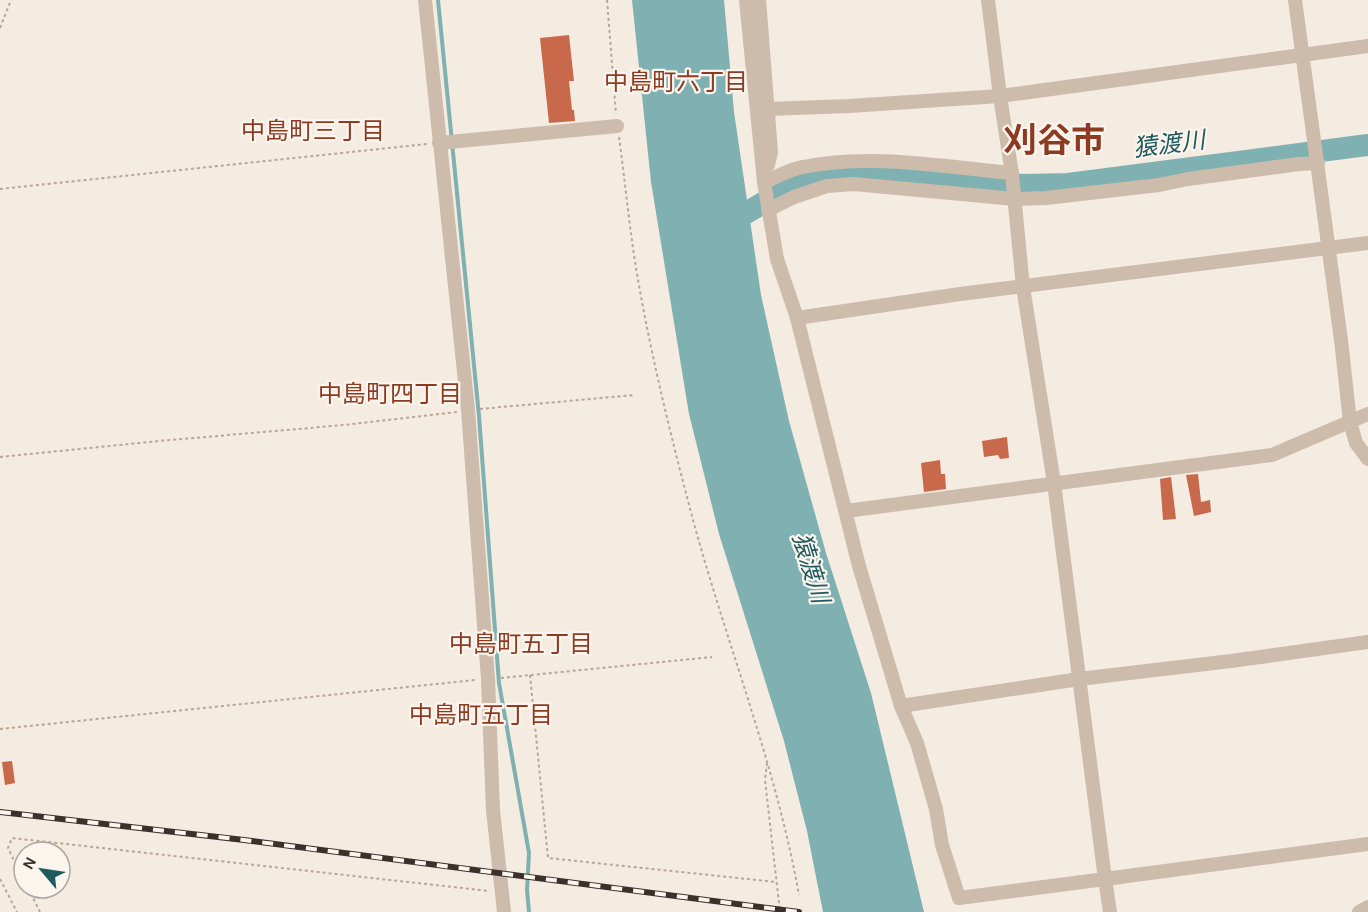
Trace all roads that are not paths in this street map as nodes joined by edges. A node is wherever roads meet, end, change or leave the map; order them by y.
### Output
1 (425, 0) edge
2 (746, 0) edge
3 (759, 0) edge
4 (988, 0) edge
5 (1295, 0) edge
6 (1368, 46) edge
7 (1303, 55) junction
8 (999, 96) junction
9 (768, 109) junction
10 (617, 126) road end
11 (441, 142) junction
12 (1318, 164) junction
13 (1012, 174) junction
14 (764, 182) junction
15 (1015, 198) junction
16 (768, 210) junction
17 (1368, 243) edge
18 (1329, 248) junction
19 (1023, 287) junction
20 (797, 318) junction
21 (1368, 414) edge
22 (1350, 422) junction
23 (1368, 459) edge
24 (1054, 483) junction
25 (846, 511) junction
26 (1368, 642) edge
27 (1079, 679) junction
28 (901, 706) junction
29 (1368, 844) edge
30 (1105, 879) junction
31 (960, 905) edge
32 (1368, 907) edge
33 (504, 912) edge
34 (1110, 912) edge
35 (1359, 912) edge

1 - 11 street
2 - 14 street
3 - 9 street
4 - 8 street
5 - 7 street
6 - 7 street
7 - 8 street
7 - 12 street
8 - 9 street
8 - 13 street
9 - 14 street
10 - 11 street
11 - 33 street
12 - 15 street
12 - 18 street
13 - 14 street
13 - 15 street
14 - 16 street
15 - 16 street
15 - 19 street
16 - 20 street
17 - 18 street
18 - 19 street
18 - 22 street
19 - 20 street
19 - 24 street
20 - 25 street
21 - 22 street
22 - 23 street
22 - 24 street
24 - 25 street
24 - 27 street
25 - 28 street
26 - 27 street
27 - 28 street
27 - 30 street
28 - 31 street
29 - 30 street
30 - 31 street
30 - 34 street
32 - 35 street

